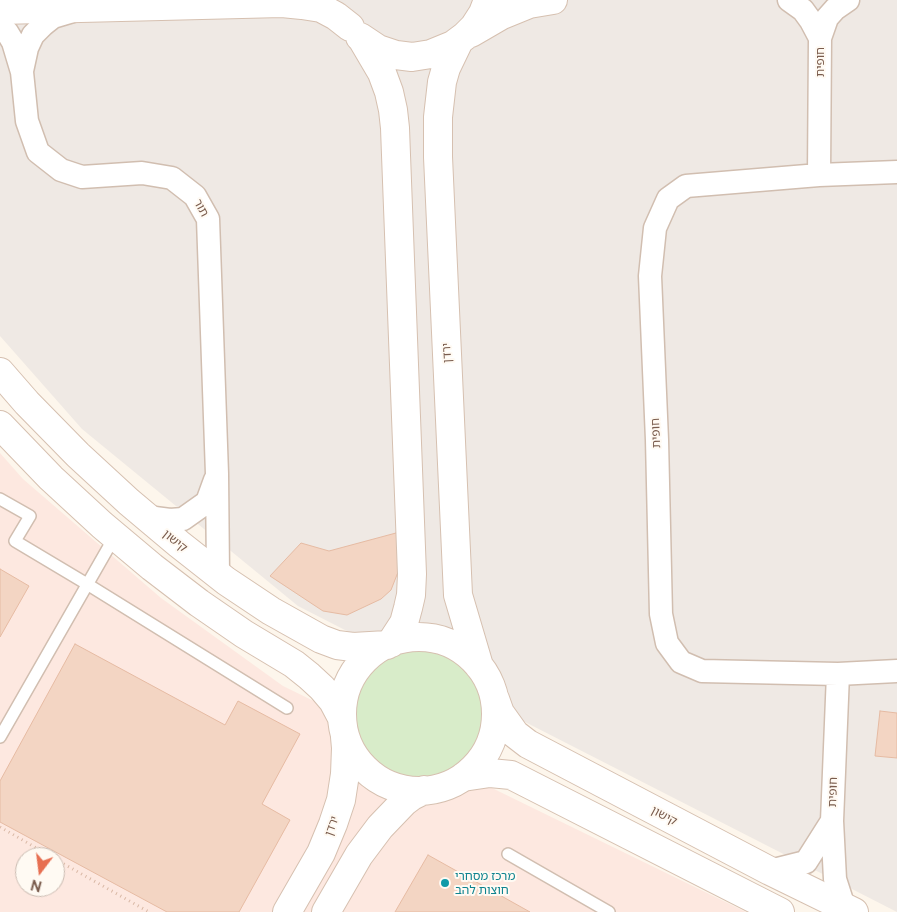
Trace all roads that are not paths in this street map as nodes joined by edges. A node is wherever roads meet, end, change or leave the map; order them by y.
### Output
1 (337, 0) edge
2 (488, 0) edge
3 (553, 0) edge
4 (789, 0) edge
5 (848, 0) edge
6 (79, 9) junction
7 (0, 10) edge
8 (0, 25) edge
9 (356, 33) junction
10 (820, 38) junction
11 (462, 39) junction
12 (22, 72) junction
13 (897, 172) edge
14 (819, 175) junction
15 (0, 372) edge
16 (0, 425) edge
17 (217, 474) junction
18 (0, 499) edge
19 (147, 517) junction
20 (115, 536) junction
21 (218, 574) junction
22 (87, 584) junction
23 (389, 644) junction
24 (479, 666) junction
25 (897, 671) edge
26 (838, 674) junction
27 (494, 698) junction
28 (287, 708) dead end
29 (343, 724) junction
30 (0, 737) edge
31 (463, 777) junction
32 (424, 790) junction
33 (832, 821) junction
34 (508, 854) dead end
35 (770, 871) junction
36 (849, 910) edge
37 (287, 912) edge
38 (326, 912) edge
39 (609, 912) edge
40 (780, 912) edge

1 - 9 street
2 - 11 street
3 - 11 street
4 - 10 street, חופית
5 - 10 street, חופית
6 - 7 street
6 - 9 street
6 - 12 street, תור
8 - 12 street, תור
9 - 11 street
9 - 23 street
10 - 14 street, חופית
11 - 24 street, ירדן
12 - 17 street, תור
13 - 14 street, חופית
14 - 26 street, חופית
15 - 19 street, קישון
16 - 20 street
17 - 19 street, תור
17 - 21 street, תור
18 - 22 lane
19 - 21 street, קישון
20 - 22 lane
20 - 29 street
21 - 23 street, קישון
22 - 28 lane
22 - 30 lane
23 - 24 street
23 - 29 street
24 - 27 street
25 - 26 street, חופית
26 - 33 street, חופית
27 - 31 street
27 - 35 street, קישון
29 - 32 street
29 - 37 street, ירדן
31 - 32 street
31 - 40 street
32 - 38 street
33 - 35 street, חופית
33 - 36 street, חופית
34 - 39 lane
35 - 36 street, קישון

